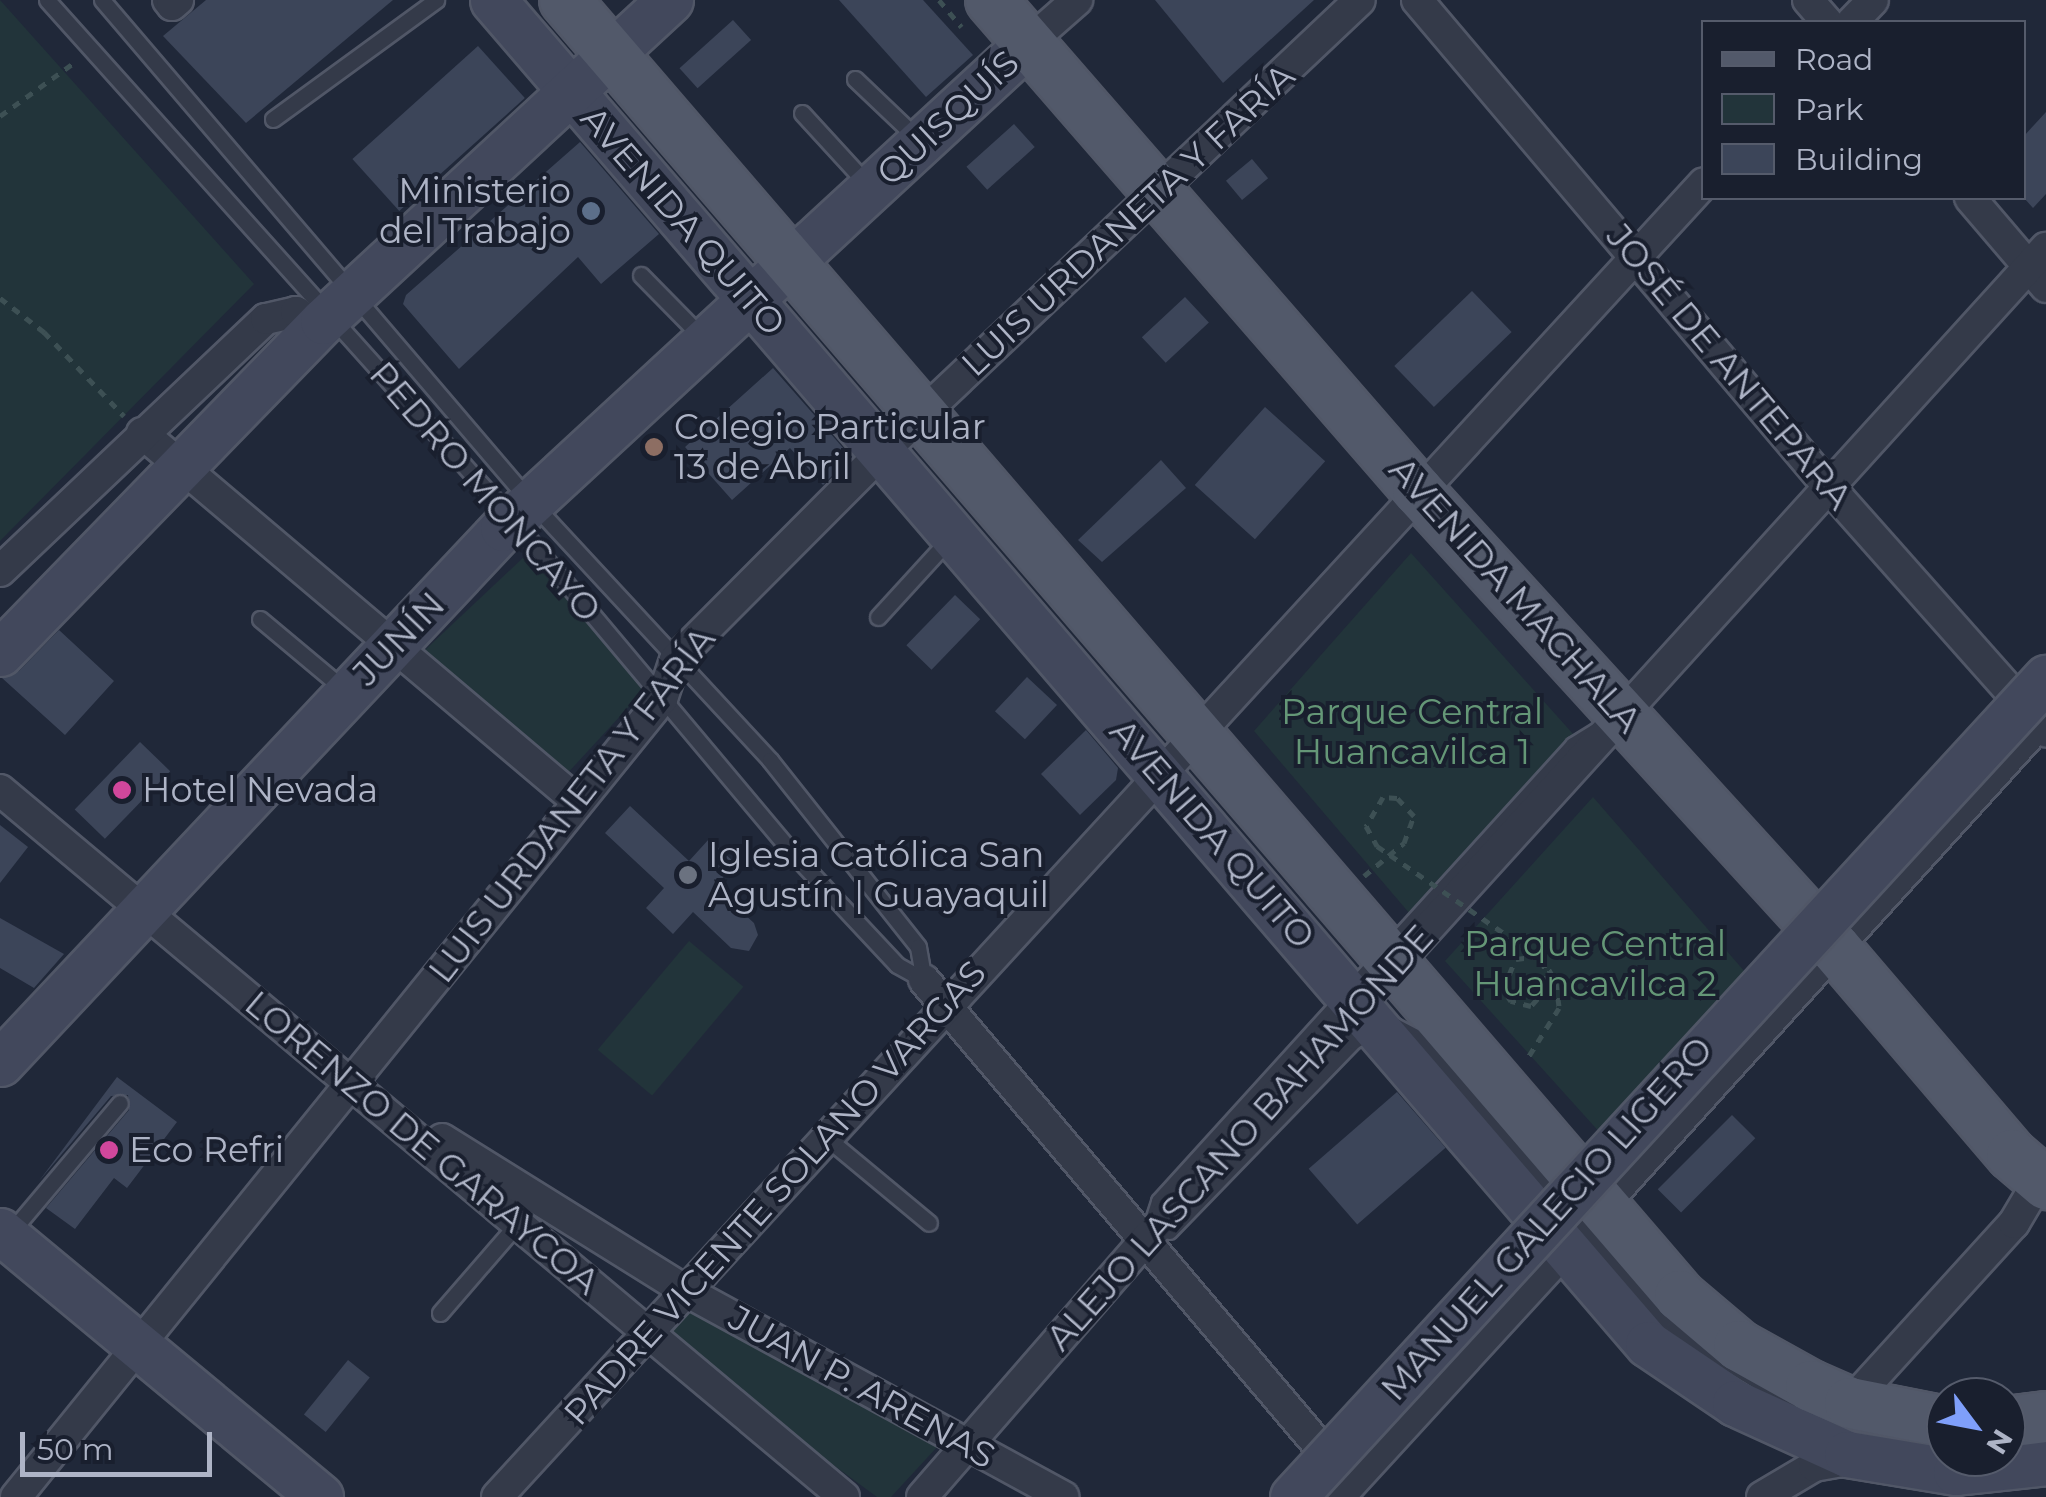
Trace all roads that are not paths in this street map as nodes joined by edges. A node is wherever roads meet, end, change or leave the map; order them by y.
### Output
1 (47, 0) edge
2 (102, 0) edge
3 (168, 0) edge
4 (178, 0) edge
5 (436, 0) edge
6 (493, 0) edge
7 (564, 0) edge
8 (670, 0) edge
9 (991, 0) edge
10 (1077, 0) edge
11 (1360, 0) edge
12 (1417, 0) edge
13 (1808, 0) edge
14 (1873, 0) edge
15 (1825, 20) edge
16 (1854, 20) edge
17 (1027, 44) junction
18 (611, 54) junction
19 (855, 79) dead end
20 (570, 90) junction
21 (802, 113) dead end
22 (272, 118) dead end
23 (924, 144) junction
24 (1701, 186) edge
25 (871, 189) junction
26 (1156, 192) junction
27 (1972, 200) edge
28 (803, 248) junction
29 (1636, 256) junction
30 (2040, 268) edge
31 (641, 275) dead end
32 (748, 296) junction
33 (334, 311) junction
34 (706, 339) junction
35 (922, 415) junction
36 (142, 433) junction
37 (883, 451) junction
38 (184, 468) junction
39 (1829, 487) junction
40 (1418, 491) junction
41 (522, 510) junction
42 (954, 534) junction
43 (0, 571) edge
44 (878, 617) dead end
45 (260, 620) dead end
46 (395, 644) junction
47 (0, 652) edge
48 (674, 660) junction
49 (2046, 678) edge
50 (348, 692) junction
51 (662, 700) junction
52 (1624, 713) junction
53 (2044, 724) edge
54 (1195, 732) junction
55 (1158, 772) junction
56 (0, 790) edge
57 (577, 801) junction
58 (143, 910) junction
59 (1834, 948) junction
60 (1391, 958) junction
61 (924, 980) junction
62 (1361, 1008) junction
63 (948, 1010) junction
64 (0, 1063) edge
65 (355, 1085) junction
66 (120, 1103) dead end
67 (828, 1139) junction
68 (2036, 1169) edge
69 (1602, 1206) junction
70 (518, 1223) junction
71 (929, 1223) dead end
72 (4, 1234) edge
73 (1146, 1239) junction
74 (1566, 1249) junction
75 (686, 1291) junction
76 (440, 1314) dead end
77 (651, 1337) junction
78 (140, 1348) junction
79 (1830, 1406) junction
80 (1926, 1419) edge
81 (2030, 1435) edge
82 (1314, 1440) dead end
83 (967, 1444) junction
84 (1860, 1458) junction
85 (2046, 1478) edge
86 (1353, 1492) edge
87 (16, 1497) edge
88 (320, 1497) edge
89 (497, 1497) edge
90 (844, 1497) edge
91 (922, 1497) edge
92 (1064, 1497) edge
93 (1293, 1497) edge
94 (1762, 1497) edge
95 (2000, 1497) edge

1 - 33 lane, PEDRO MONCAYO
2 - 33 lane, PEDRO MONCAYO
3 - 4 street
5 - 22 lane
6 - 20 main road, AVENIDA QUITO
7 - 18 main road, AVENIDA QUITO
8 - 18 main road
9 - 17 main road, AVENIDA MACHALA
10 - 17 street, QUISQUÍS
11 - 26 street, LUIS URDANETA Y FARÍA
12 - 29 street, JOSÉ DE ANTEPARA
13 - 15 street
14 - 16 street
17 - 23 main road, QUISQUÍS
17 - 26 main road, AVENIDA MACHALA
18 - 20 main road
18 - 28 main road, AVENIDA QUITO
19 - 23 lane
20 - 32 main road, AVENIDA QUITO
20 - 33 main road
21 - 25 lane
23 - 25 main road, QUISQUÍS
24 - 29 street, PADRE VICENTE SOLANO VARGAS
25 - 28 main road, QUISQUÍS
26 - 35 street, LUIS URDANETA Y FARÍA
26 - 40 main road, AVENIDA MACHALA
27 - 30 street
28 - 32 main road, JUNÍN
28 - 35 main road, AVENIDA QUITO
29 - 39 street, JOSÉ DE ANTEPARA
29 - 40 street, PADRE VICENTE SOLANO VARGAS
30 - 39 street, ALEJO LASCANO BAHAMONDE
31 - 34 lane
32 - 34 main road, JUNÍN
32 - 37 main road, AVENIDA QUITO
33 - 36 street
33 - 38 main road
33 - 41 lane, PEDRO MONCAYO
33 - 41 lane, PEDRO MONCAYO
34 - 41 main road, JUNÍN
35 - 37 street, LUIS URDANETA Y FARÍA
35 - 54 main road, AVENIDA QUITO
36 - 38 street
36 - 43 street
37 - 42 main road, AVENIDA QUITO
37 - 48 street, LUIS URDANETA Y FARÍA
38 - 46 street
38 - 47 main road
39 - 52 street, ALEJO LASCANO BAHAMONDE
39 - 53 street, JOSÉ DE ANTEPARA
40 - 52 main road, AVENIDA MACHALA
40 - 54 street, PADRE VICENTE SOLANO VARGAS
41 - 46 main road, JUNÍN
41 - 48 lane, PEDRO MONCAYO
41 - 51 lane, PEDRO MONCAYO
42 - 44 lane
42 - 55 main road, AVENIDA QUITO
45 - 50 lane
46 - 50 main road, JUNÍN
46 - 57 street
48 - 51 street, LUIS URDANETA Y FARÍA
48 - 61 lane, PEDRO MONCAYO
49 - 93 main road, MANUEL GALECIO LIGERO, bridge
50 - 58 main road, JUNÍN
51 - 57 street, LUIS URDANETA Y FARÍA
51 - 61 lane, PEDRO MONCAYO
52 - 59 main road, AVENIDA MACHALA
52 - 60 street, ALEJO LASCANO BAHAMONDE
53 - 59 street, MANUEL GALECIO LIGERO
54 - 55 street, PADRE VICENTE SOLANO VARGAS
54 - 60 main road, AVENIDA QUITO
55 - 62 main road, AVENIDA QUITO
55 - 63 street, PADRE VICENTE SOLANO VARGAS
56 - 58 street, LORENZO DE GARAYCOA
57 - 65 street, LUIS URDANETA Y FARÍA
58 - 64 main road, JUNÍN
58 - 65 street, LORENZO DE GARAYCOA
59 - 68 main road, AVENIDA MACHALA
59 - 69 street, MANUEL GALECIO LIGERO
60 - 62 street, ALEJO LASCANO BAHAMONDE
60 - 69 main road, AVENIDA QUITO
61 - 63 street, PEDRO MONCAYO
62 - 73 street, ALEJO LASCANO BAHAMONDE
62 - 74 main road, AVENIDA QUITO
62 - 79 lane
63 - 67 street, PADRE VICENTE SOLANO VARGAS
63 - 73 street, PEDRO MONCAYO
65 - 70 street, LORENZO DE GARAYCOA
65 - 75 street, JUAN P. ARENAS
65 - 78 street, LUIS URDANETA Y FARÍA
66 - 72 lane
67 - 71 lane
67 - 75 street, PADRE VICENTE SOLANO VARGAS
68 - 79 street
69 - 79 main road, AVENIDA QUITO
70 - 76 lane
70 - 77 street, LORENZO DE GARAYCOA
72 - 78 main road
73 - 82 street, PEDRO MONCAYO
73 - 83 street, ALEJO LASCANO BAHAMONDE
74 - 84 main road, AVENIDA QUITO
74 - 86 street, MANUEL GALECIO LIGERO
75 - 77 street, PADRE VICENTE SOLANO VARGAS
75 - 83 street, JUAN P. ARENAS
77 - 89 street, PADRE VICENTE SOLANO VARGAS
77 - 90 street, LORENZO DE GARAYCOA
78 - 87 street, LUIS URDANETA Y FARÍA
78 - 88 main road
79 - 80 main road, AVENIDA QUITO
81 - 84 main road, AVENIDA QUITO
83 - 91 street, ALEJO LASCANO BAHAMONDE
83 - 92 street, JUAN P. ARENAS
84 - 94 street
85 - 95 main road

